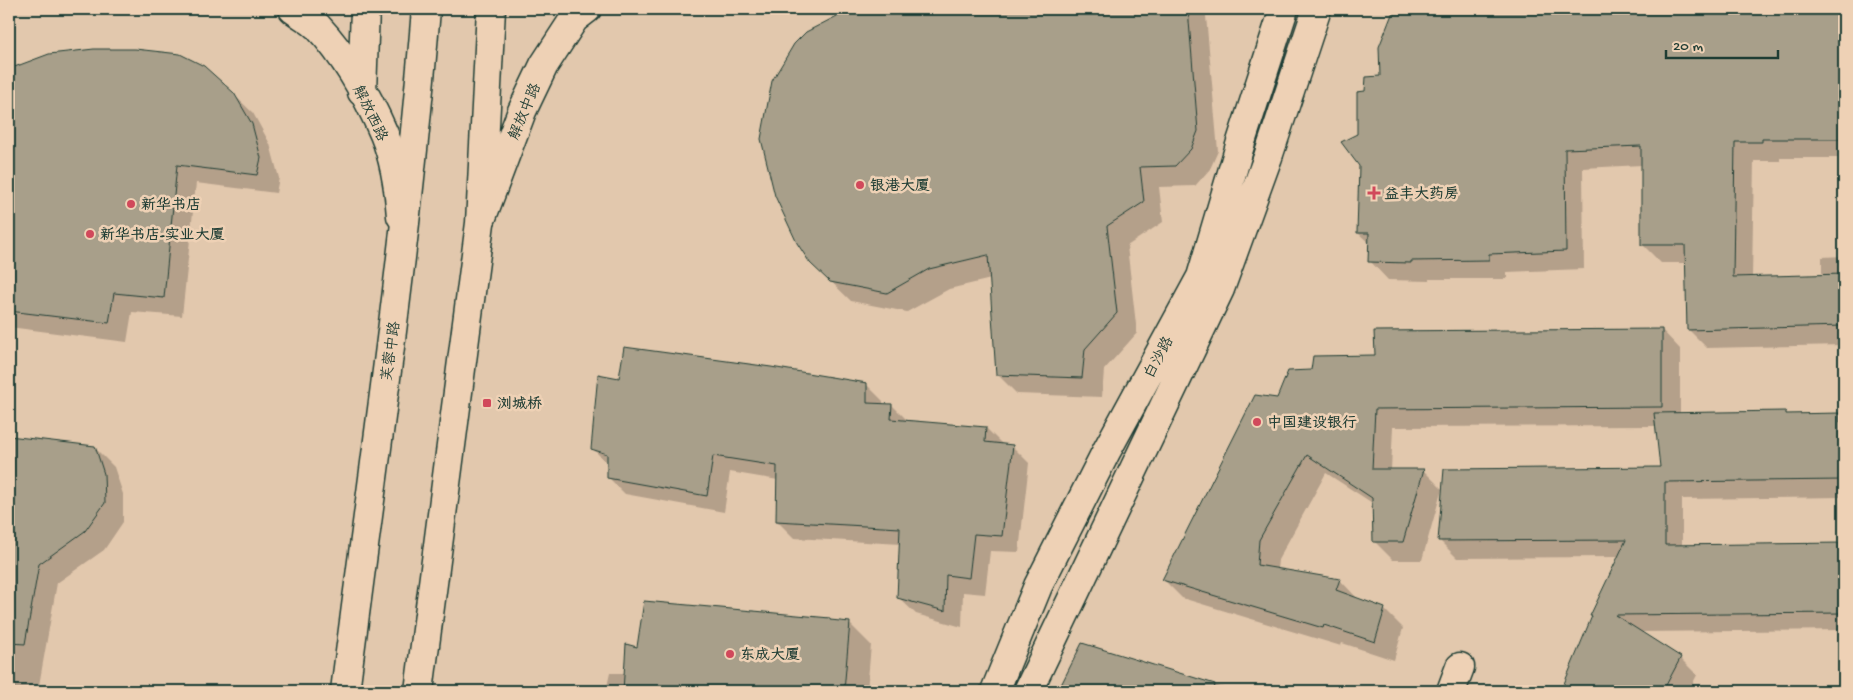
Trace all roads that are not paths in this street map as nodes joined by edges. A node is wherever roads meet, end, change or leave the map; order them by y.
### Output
1 (293, 9) edge
2 (365, 9) edge
3 (426, 9) edge
4 (491, 9) edge
5 (556, 9) edge
6 (587, 9) edge
7 (1275, 9) edge
8 (1284, 9) edge
9 (1317, 9) edge
10 (554, 48) junction
11 (1270, 53) junction
12 (362, 92) junction
13 (480, 223) junction
14 (403, 241) junction
15 (345, 691) edge
16 (420, 691) edge
17 (995, 691) edge
18 (1028, 691) edge

1 - 12 main road, 解放西路
2 - 12 main road
3 - 14 main road, 芙蓉中路
4 - 13 main road
5 - 10 main road
6 - 10 main road, 解放中路
7 - 11 main road
8 - 11 main road, 白沙路
9 - 18 main road, 白沙路
10 - 13 main road, 解放中路
11 - 17 main road, 白沙路
12 - 14 main road, 解放西路
13 - 16 main road
14 - 15 main road, 芙蓉中路

